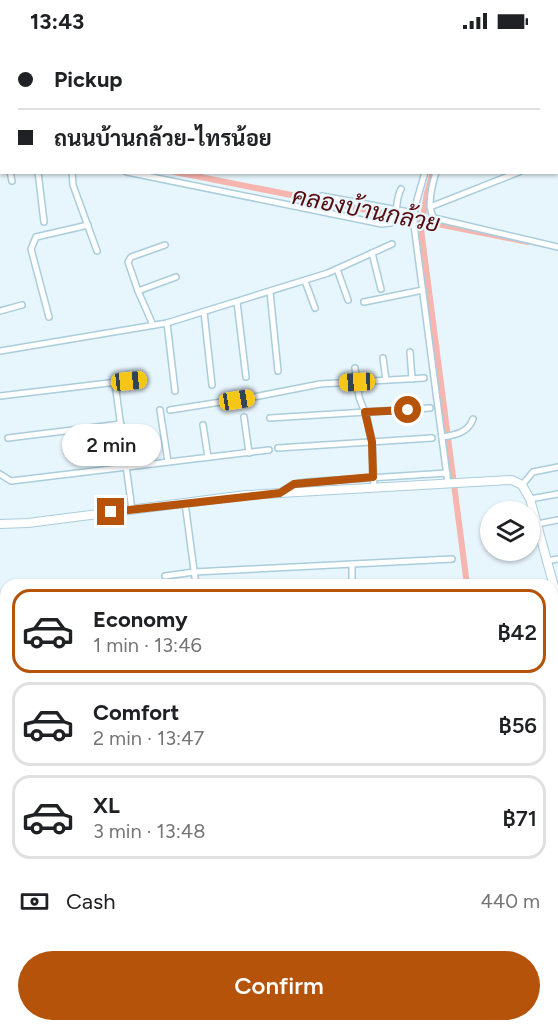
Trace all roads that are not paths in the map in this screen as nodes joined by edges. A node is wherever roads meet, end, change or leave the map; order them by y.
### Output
1 (10, 174) edge
2 (38, 174) edge
3 (72, 174) edge
4 (145, 174) edge
5 (424, 174) edge
6 (436, 174) edge
7 (514, 174) edge
8 (167, 177) edge
9 (12, 181) dead end
10 (401, 189) dead end
11 (322, 196) dead end
12 (430, 207) junction
13 (397, 212) junction
14 (414, 215) junction
15 (44, 222) dead end
16 (88, 225) junction
17 (392, 244) dead end
18 (165, 245) dead end
19 (558, 247) edge
20 (97, 250) dead end
21 (372, 253) junction
22 (337, 269) junction
23 (176, 277) dead end
24 (305, 280) junction
25 (381, 289) dead end
26 (423, 290) junction
27 (138, 291) junction
28 (270, 292) junction
29 (348, 300) dead end
30 (237, 302) junction
31 (364, 302) dead end
32 (22, 305) dead end
33 (315, 308) dead end
34 (0, 311) edge
35 (204, 312) junction
36 (49, 317) dead end
37 (167, 323) junction
38 (153, 325) junction
39 (0, 351) edge
40 (410, 352) dead end
41 (383, 358) dead end
42 (355, 368) dead end
43 (278, 371) dead end
44 (246, 377) dead end
45 (424, 378) dead end
46 (412, 379) junction
47 (142, 380) dead end
48 (386, 380) junction
49 (357, 382) junction
50 (115, 383) junction
51 (212, 385) dead end
52 (175, 391) dead end
53 (0, 396) edge
54 (430, 408) dead end
55 (160, 410) dead end
56 (170, 410) dead end
57 (365, 412) junction
58 (244, 417) dead end
59 (270, 418) dead end
60 (473, 420) dead end
61 (121, 424) junction
62 (204, 425) dead end
63 (443, 436) junction
64 (8, 438) dead end
65 (432, 438) dead end
66 (372, 442) junction
67 (278, 448) dead end
68 (269, 450) dead end
69 (249, 453) junction
70 (208, 458) junction
71 (168, 462) junction
72 (126, 467) junction
73 (558, 468) edge
74 (447, 473) junction
75 (0, 474) edge
76 (373, 477) junction
77 (452, 484) junction
78 (522, 485) junction
79 (374, 489) junction
80 (280, 493) junction
81 (558, 494) edge
82 (530, 499) joint
83 (185, 503) junction
84 (132, 510) junction
85 (558, 520) edge
86 (540, 523) edge
87 (0, 524) edge
88 (540, 536) edge
89 (452, 559) dead end
90 (558, 559) edge
91 (546, 561) junction
92 (352, 564) junction
93 (194, 572) junction
94 (165, 576) dead end
95 (195, 579) edge
96 (352, 579) edge
97 (552, 579) edge

1 - 9 street
2 - 15 street
3 - 16 street
4 - 8 street
5 - 14 street
6 - 12 street
7 - 12 street
8 - 13 street
10 - 13 street
11 - 13 street
12 - 19 street
13 - 14 street
14 - 26 street
16 - 20 street
16 - 36 street
17 - 21 street
18 - 27 street
21 - 22 street
21 - 25 street
22 - 24 street
22 - 29 street
23 - 27 street
24 - 28 street
24 - 33 street
26 - 31 street
26 - 63 street
27 - 38 street
28 - 30 street
28 - 43 street
30 - 35 street
30 - 44 street
32 - 34 street
35 - 37 street
35 - 51 street
37 - 38 street
37 - 52 street
38 - 39 street
40 - 46 street
41 - 48 street
42 - 49 street
45 - 46 street
46 - 48 street
47 - 50 street
48 - 49 street
49 - 56 street
49 - 57 street
50 - 53 street
50 - 61 street
54 - 57 street
55 - 71 street
57 - 59 street
57 - 66 street
58 - 69 street
60 - 63 street
61 - 64 street
61 - 72 street
62 - 70 street
63 - 74 street
65 - 66 street
66 - 67 street
66 - 76 street
68 - 69 street
69 - 70 street
70 - 71 street
71 - 72 street
72 - 75 street
72 - 84 street
73 - 78 street
74 - 76 street
74 - 77 street
76 - 79 street
76 - 80 street
77 - 78 street
77 - 79 street
78 - 82 street
79 - 80 street
80 - 83 street
81 - 82 street
83 - 84 street
83 - 93 street
84 - 87 street
85 - 86 street
88 - 91 street
89 - 92 street
90 - 91 street
91 - 97 street
92 - 93 street
92 - 96 street
93 - 94 street
93 - 95 street

